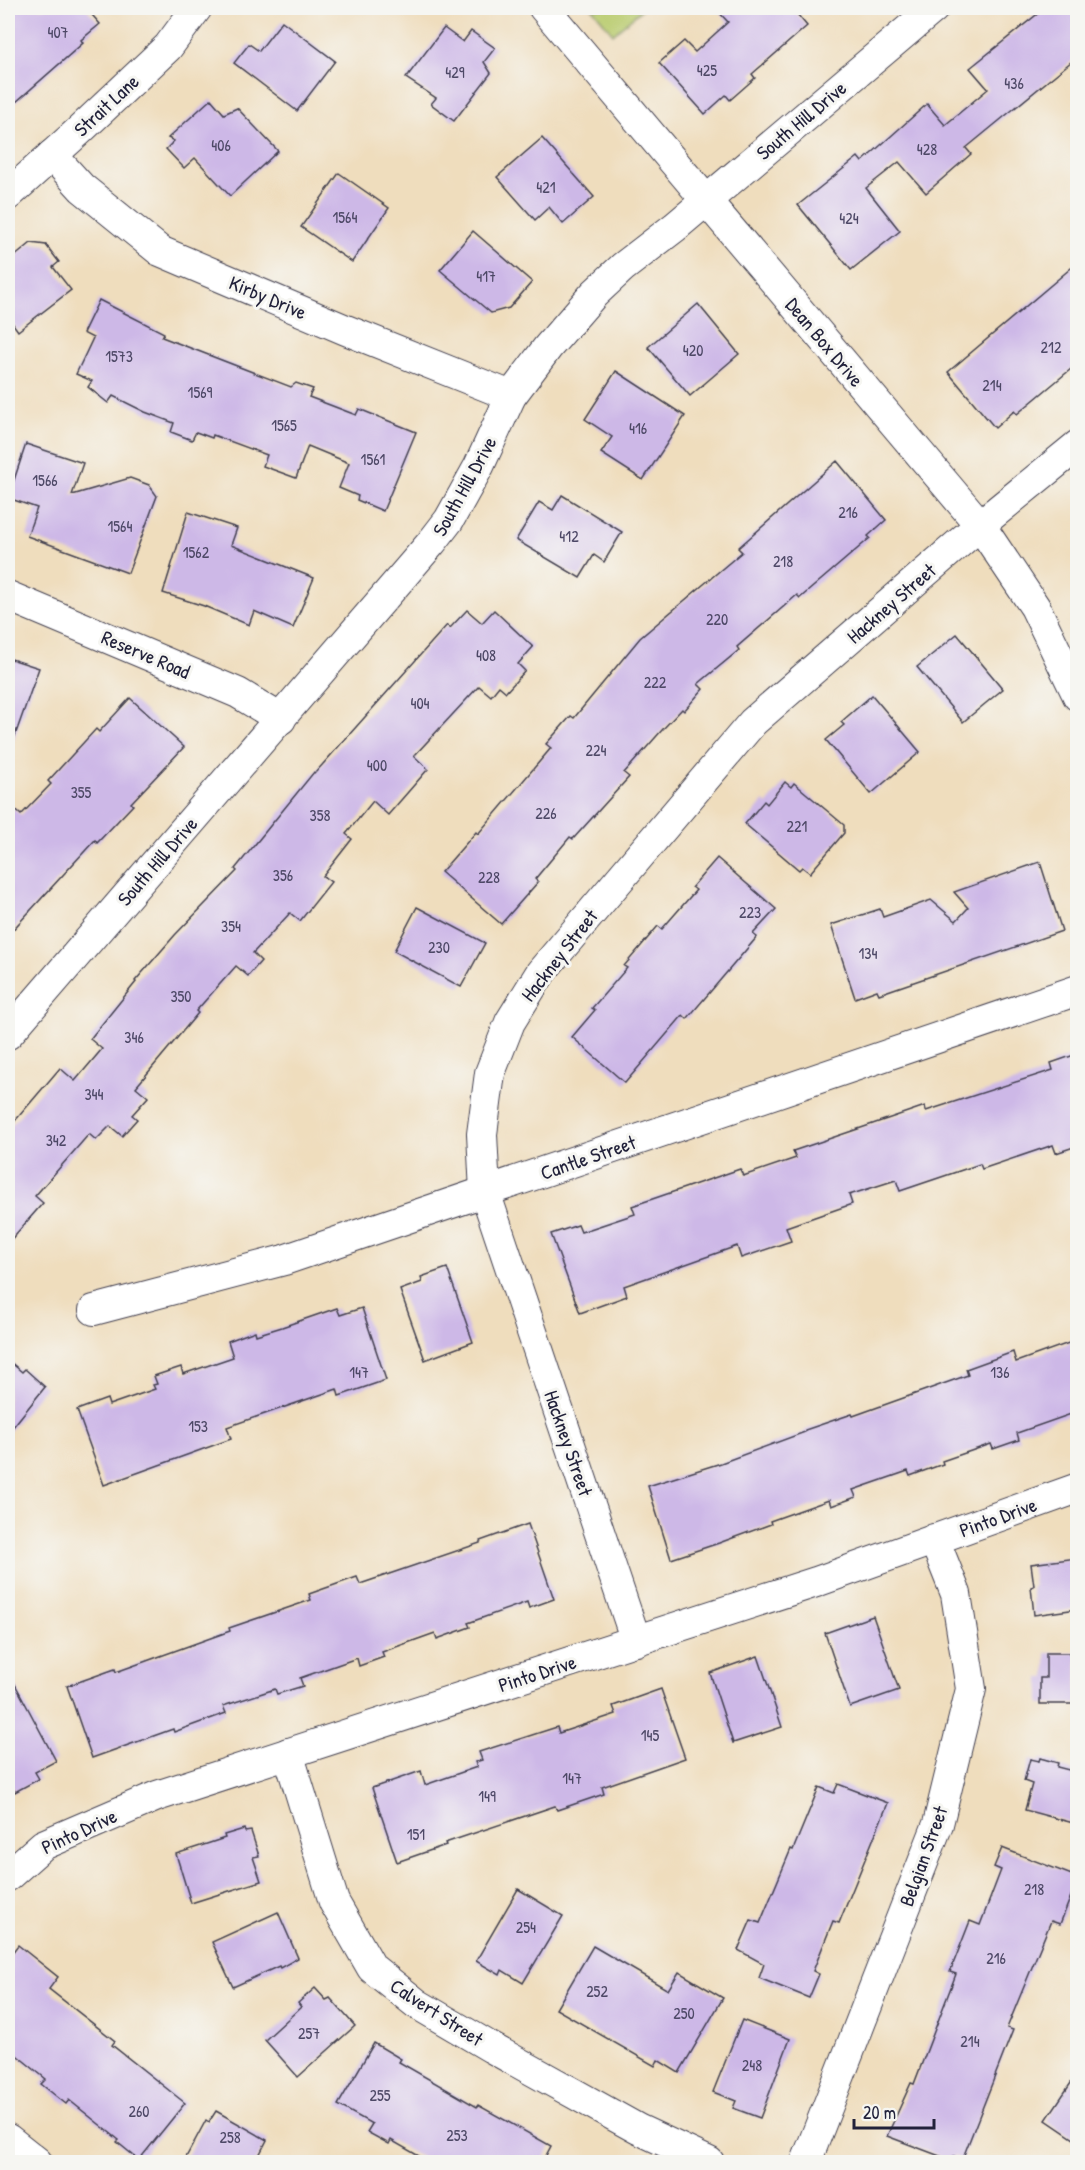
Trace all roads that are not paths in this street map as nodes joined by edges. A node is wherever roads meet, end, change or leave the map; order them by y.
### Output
1 (197, 8) edge
2 (544, 8) edge
3 (934, 8) edge
4 (52, 155) junction
5 (8, 195) edge
6 (707, 200) junction
7 (511, 396) junction
8 (1077, 445) edge
9 (980, 525) junction
10 (8, 596) edge
11 (1077, 696) edge
12 (281, 719) junction
13 (1077, 990) edge
14 (8, 1034) edge
15 (485, 1192) junction
16 (94, 1310) dead end
17 (1077, 1488) edge
18 (934, 1539) junction
19 (636, 1641) junction
20 (288, 1753) junction
21 (8, 1876) edge
22 (8, 2139) edge
23 (37, 2163) edge
24 (709, 2163) edge
25 (806, 2163) edge

1 - 4 street, Strait Lane
2 - 6 street, Dean Box Drive
3 - 6 street, South Hill Drive
4 - 5 street, Strait Lane
4 - 7 street, Kirby Drive
6 - 7 street, South Hill Drive
6 - 9 street, Dean Box Drive
7 - 12 street, South Hill Drive
8 - 9 street, Hackney Street
9 - 11 street, Dean Box Drive
9 - 15 street, Hackney Street
10 - 12 street, Reserve Road
12 - 14 street, South Hill Drive
13 - 15 street, Cantle Street
15 - 16 street, Cantle Street
15 - 19 street, Hackney Street
17 - 18 street, Pinto Drive
18 - 19 street, Pinto Drive
18 - 25 street, Belgian Street
19 - 20 street, Pinto Drive
20 - 21 street, Pinto Drive
20 - 24 street, Calvert Street
22 - 23 street

